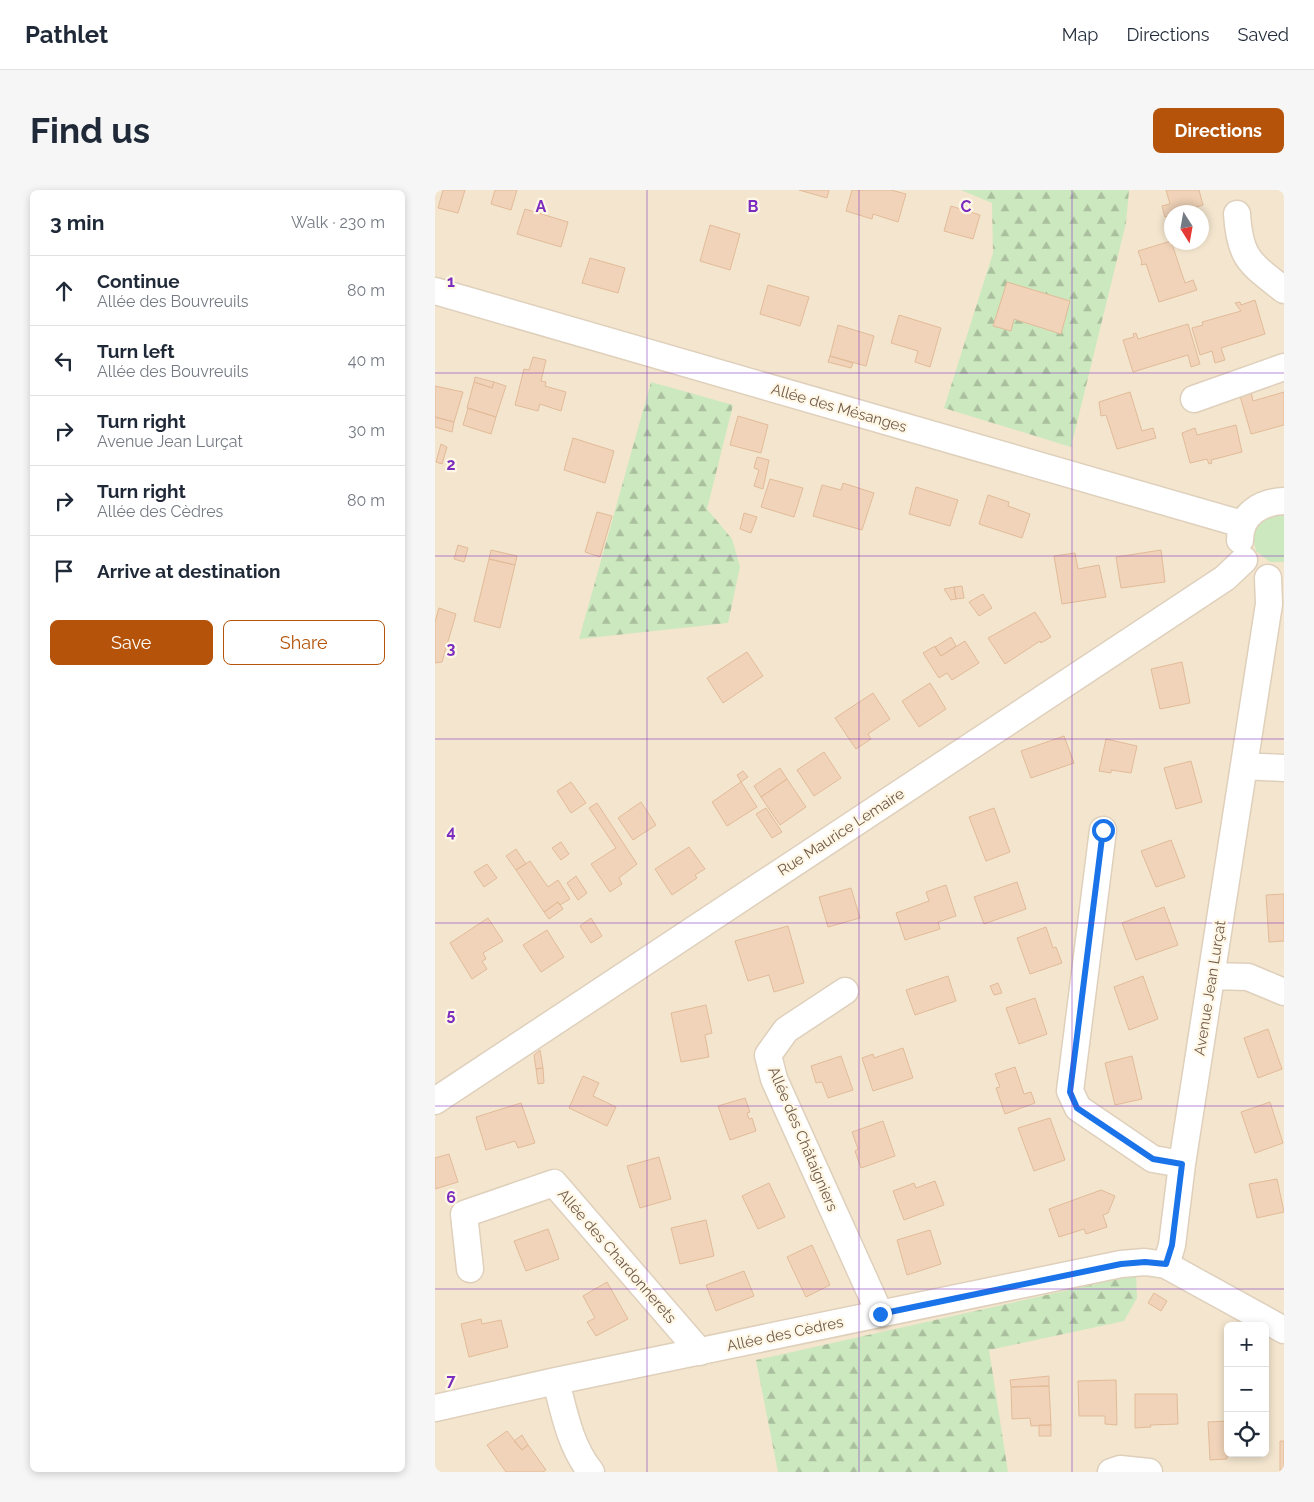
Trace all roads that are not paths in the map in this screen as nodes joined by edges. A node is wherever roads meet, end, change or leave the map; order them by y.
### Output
1 (1237, 214) dead end
2 (1284, 290) edge
3 (435, 291) edge
4 (1284, 367) edge
5 (1193, 399) dead end
6 (1284, 501) edge
7 (1242, 524) junction
8 (1245, 560) junction
9 (1276, 578) edge
10 (1244, 766) junction
11 (1284, 768) edge
12 (1103, 830) dead end
13 (1213, 976) junction
14 (845, 991) dead end
15 (1284, 992) edge
16 (435, 1101) edge
17 (1182, 1164) junction
18 (1166, 1264) junction
19 (470, 1269) dead end
20 (880, 1314) junction
21 (1284, 1330) edge
22 (700, 1352) junction
23 (556, 1381) junction
24 (435, 1408) edge
25 (591, 1472) edge
26 (1111, 1472) edge
27 (1149, 1472) edge

1 - 2 street
3 - 7 street, Allée des Mésanges
4 - 5 street
6 - 7 street
7 - 8 street
8 - 9 street
8 - 16 street, Rue Maurice Lemaire
9 - 10 street, Avenue Jean Lurçat
10 - 11 street
10 - 13 street, Avenue Jean Lurçat
12 - 17 street
13 - 15 street
13 - 17 street, Avenue Jean Lurçat
14 - 20 street, Allée des Châtaigniers
17 - 18 street, Avenue Jean Lurçat
18 - 20 street, Allée des Cèdres
18 - 21 street
19 - 22 street, Allée des Chardonnerets
20 - 22 street, Allée des Cèdres
22 - 23 street, Allée des Cèdres
23 - 24 street, Allée des Cèdres
23 - 25 street
26 - 27 street

